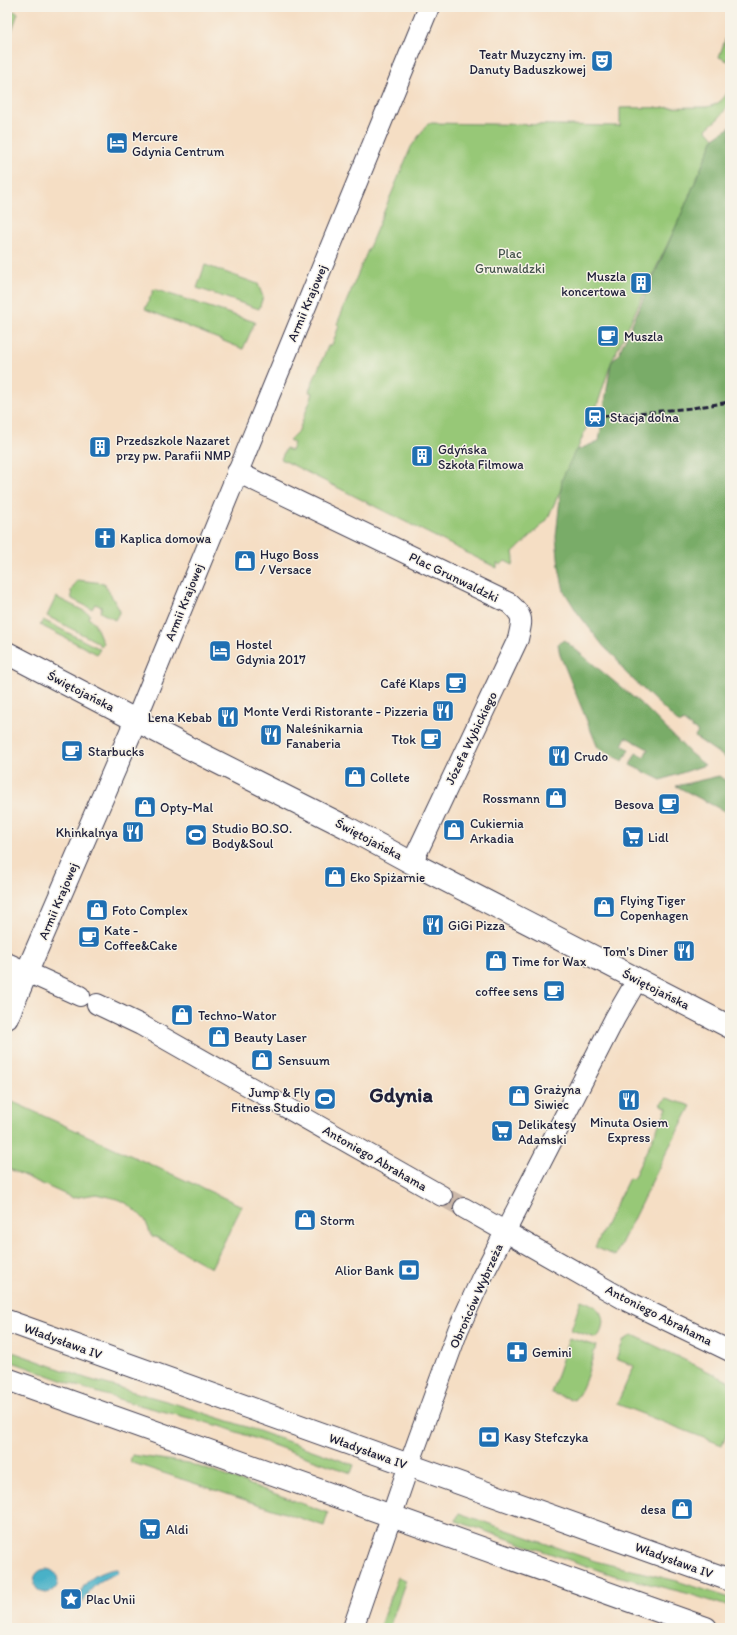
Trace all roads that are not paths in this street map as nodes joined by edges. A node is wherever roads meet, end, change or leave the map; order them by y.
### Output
1 (429, 7) edge
2 (237, 472) junction
3 (518, 611) joint
4 (7, 653) edge
5 (136, 720) junction
6 (412, 862) junction
7 (7, 963) edge
8 (28, 972) junction
9 (637, 980) junction
10 (7, 1018) edge
11 (730, 1027) edge
12 (442, 1196) tunnel mouth
13 (464, 1208) tunnel mouth
14 (506, 1231) junction
15 (7, 1321) edge
16 (730, 1351) edge
17 (7, 1379) edge
18 (409, 1465) junction
19 (392, 1516) junction
20 (730, 1580) edge
21 (353, 1628) edge
22 (706, 1628) edge

1 - 2 street, Armii Krajowej
2 - 3 street, Plac Grunwaldzki
2 - 5 street, Armii Krajowej
3 - 6 street, Józefa Wybickiego
4 - 5 main road, Świętojańska
5 - 6 main road, Świętojańska
5 - 8 main road, Armii Krajowej
6 - 9 main road, Świętojańska
7 - 8 street, Antoniego Abrahama
8 - 10 main road, Armii Krajowej
8 - 12 street, Antoniego Abrahama
9 - 11 main road, Świętojańska
9 - 14 street, Obrońców Wybrzeża
13 - 14 street, Antoniego Abrahama
14 - 16 street, Antoniego Abrahama
14 - 18 street, Obrońców Wybrzeża
15 - 18 main road, Władysława IV
17 - 19 main road
18 - 19 street, Obrońców Wybrzeża
18 - 20 main road, Władysława IV
19 - 21 street, Obrońców Wybrzeża
19 - 22 main road

